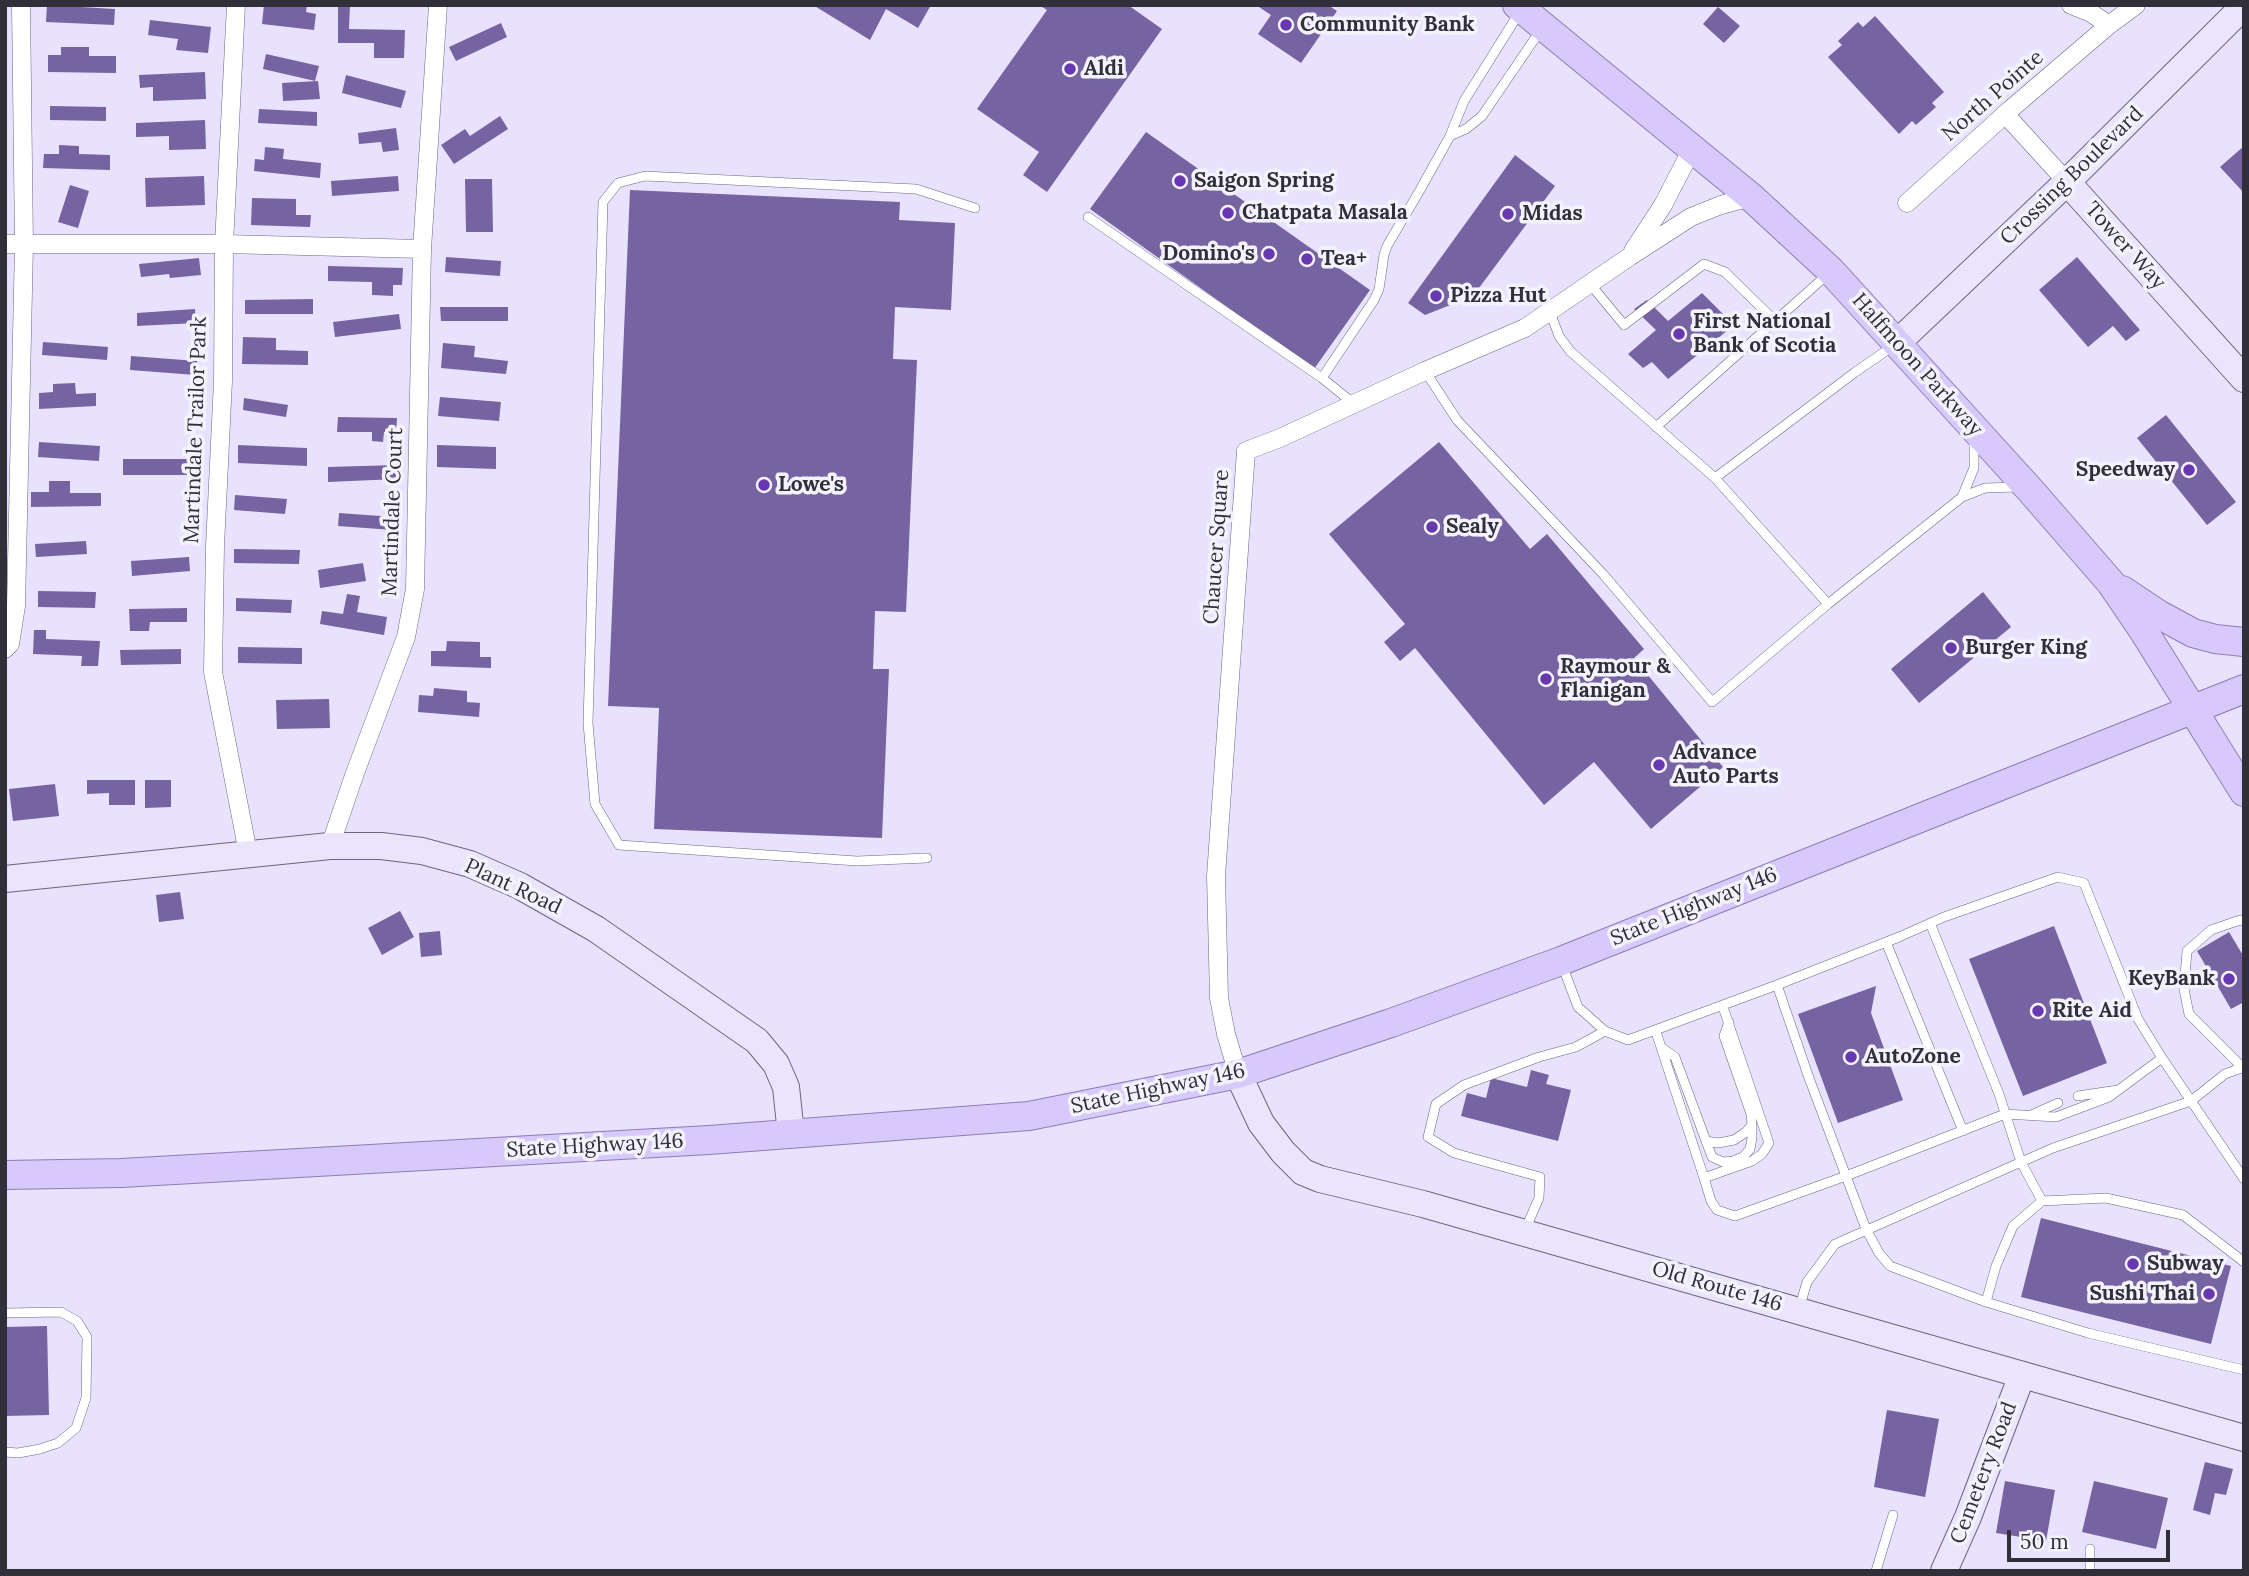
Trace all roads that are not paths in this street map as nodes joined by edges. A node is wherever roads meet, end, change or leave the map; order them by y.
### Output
1 (21, 5) edge
2 (236, 5) edge
3 (438, 5) edge
4 (2071, 5) edge
5 (2136, 5) edge
6 (2244, 6) edge
7 (1527, 14) edge
8 (2109, 25) junction
9 (2005, 114) junction
10 (1450, 136) junction
11 (1692, 149) junction
12 (2067, 182) junction
13 (1751, 197) junction
14 (1907, 204) dead end
15 (975, 208) dead end
16 (1088, 217) dead end
17 (5, 244) edge
18 (224, 244) junction
19 (24, 245) junction
20 (422, 249) junction
21 (1629, 257) junction
22 (1831, 271) junction
23 (1591, 285) junction
24 (1550, 312) junction
25 (1775, 321) junction
26 (1897, 343) junction
27 (1425, 371) junction
28 (1322, 378) junction
29 (2244, 379) edge
30 (1353, 403) junction
31 (1656, 426) junction
32 (1973, 427) junction
33 (1715, 478) junction
34 (2031, 491) junction
35 (1962, 497) junction
36 (2111, 583) junction
37 (1828, 604) junction
38 (2244, 642) edge
39 (5, 649) edge
40 (2244, 689) edge
41 (2193, 711) junction
42 (2244, 792) edge
43 (330, 846) junction
44 (248, 853) junction
45 (927, 858) dead end
46 (5, 878) edge
47 (2244, 921) edge
48 (1930, 923) junction
49 (1886, 942) junction
50 (1561, 961) junction
51 (1777, 985) junction
52 (1723, 1007) junction
53 (1729, 1022) junction
54 (1605, 1031) junction
55 (1656, 1032) junction
56 (1661, 1047) junction
57 (2162, 1058) junction
58 (2243, 1068) edge
59 (1238, 1074) junction
60 (2119, 1090) junction
61 (2078, 1096) dead end
62 (2191, 1101) junction
63 (2058, 1103) dead end
64 (2005, 1114) junction
65 (2029, 1116) junction
66 (1752, 1125) junction
67 (1963, 1131) junction
68 (791, 1134) junction
69 (1706, 1141) junction
70 (2021, 1162) junction
71 (2242, 1172) edge
72 (5, 1175) edge
73 (1846, 1176) junction
74 (1704, 1178) junction
75 (2042, 1201) junction
76 (1867, 1229) junction
77 (1524, 1233) junction
78 (2244, 1262) edge
79 (1986, 1302) junction
80 (1798, 1310) junction
81 (5, 1312) edge
82 (2244, 1370) edge
83 (2021, 1375) junction
84 (2244, 1438) edge
85 (5, 1452) edge
86 (1893, 1515) dead end
87 (2090, 1549) dead end
88 (1877, 1571) edge
89 (1944, 1571) edge
90 (2090, 1571) edge

1 - 19 street
2 - 18 street, Martindale Trailor Park
3 - 20 street, Martindale Court
4 - 8 street
5 - 8 street, North Pointe
6 - 12 street, Crossing Boulevard
7 - 10 lane
7 - 10 lane
7 - 11 main road, Halfmoon Parkway
8 - 9 street, North Pointe
9 - 12 street, Tower Way
9 - 14 street, North Pointe
10 - 28 lane
11 - 13 main road, Halfmoon Parkway
11 - 21 street, Chaucer Square
12 - 26 street, Crossing Boulevard
12 - 29 street, Tower Way
13 - 21 street, Chaucer Square
13 - 22 main road, Halfmoon Parkway
15 - 45 lane
16 - 28 lane
17 - 19 street
18 - 19 street
18 - 20 street
18 - 44 street, Martindale Trailor Park
19 - 39 street
20 - 43 street, Martindale Court
21 - 23 street, Chaucer Square
22 - 25 lane
22 - 26 main road, Halfmoon Parkway
23 - 24 street, Chaucer Square
23 - 25 lane
24 - 27 street, Chaucer Square
24 - 31 lane
25 - 31 lane
26 - 32 main road, Halfmoon Parkway
26 - 33 lane
27 - 30 street, Chaucer Square
27 - 37 lane
28 - 30 lane
30 - 59 street, Chaucer Square
31 - 33 lane
32 - 34 main road, Halfmoon Parkway
32 - 35 lane
33 - 37 lane
34 - 35 lane
34 - 36 main road, Halfmoon Parkway
35 - 37 lane
36 - 38 main road
36 - 41 main road, Halfmoon Parkway
40 - 41 main road, State Highway 146
41 - 42 main road, Halfmoon Parkway
41 - 50 main road, State Highway 146
43 - 44 street, Plant Road
43 - 68 street, Plant Road
44 - 46 street, Plant Road
47 - 58 lane
48 - 49 lane
48 - 57 lane
48 - 64 lane
49 - 51 lane
49 - 67 lane
50 - 54 lane
50 - 59 main road, State Highway 146
51 - 52 lane
51 - 73 lane
52 - 53 lane
52 - 55 lane
53 - 66 lane
53 - 74 lane
54 - 55 lane
54 - 77 lane
55 - 56 lane
56 - 69 lane
56 - 74 lane
57 - 60 lane
57 - 62 lane
58 - 62 lane
59 - 68 main road, State Highway 146
59 - 77 street, Old Route 146
60 - 61 lane
60 - 65 lane
62 - 70 lane
62 - 71 lane
63 - 65 lane
64 - 65 lane
64 - 67 lane
64 - 70 lane
66 - 69 lane
66 - 69 lane
67 - 73 lane
68 - 72 main road, State Highway 146
70 - 75 lane
70 - 76 lane
73 - 74 lane
73 - 76 lane
75 - 78 lane
75 - 79 lane
76 - 79 lane
76 - 80 lane
77 - 80 street, Old Route 146
79 - 82 lane
80 - 83 street, Old Route 146
81 - 85 lane
83 - 84 street, Old Route 146
83 - 89 street, Cemetery Road
86 - 88 lane
87 - 90 lane

